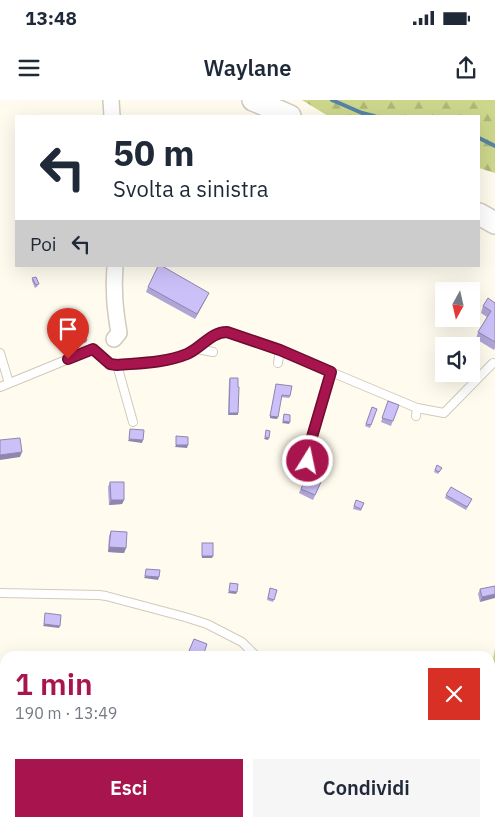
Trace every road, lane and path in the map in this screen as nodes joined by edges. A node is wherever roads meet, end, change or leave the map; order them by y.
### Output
1 (111, 100) edge
2 (253, 100) edge
3 (112, 115) edge
4 (288, 115) edge
5 (480, 215) edge
6 (495, 223) edge
7 (115, 267) edge
8 (114, 339) dead end
9 (197, 349) junction
10 (280, 350) junction
11 (213, 352) dead end
12 (0, 354) edge
13 (278, 363) dead end
14 (493, 363) dead end
15 (117, 365) junction
16 (331, 372) junction
17 (9, 383) junction
18 (0, 387) edge
19 (133, 422) dead end
20 (323, 471) dead end
21 (0, 593) edge
22 (251, 651) edge

1 - 3 street
2 - 4 main road
5 - 6 main road
7 - 8 street
9 - 10 lane
9 - 11 lane
9 - 15 lane
10 - 13 lane
10 - 16 lane
12 - 17 lane
14 - 16 lane
15 - 17 lane
15 - 19 lane
16 - 20 lane
17 - 18 lane
21 - 22 lane

